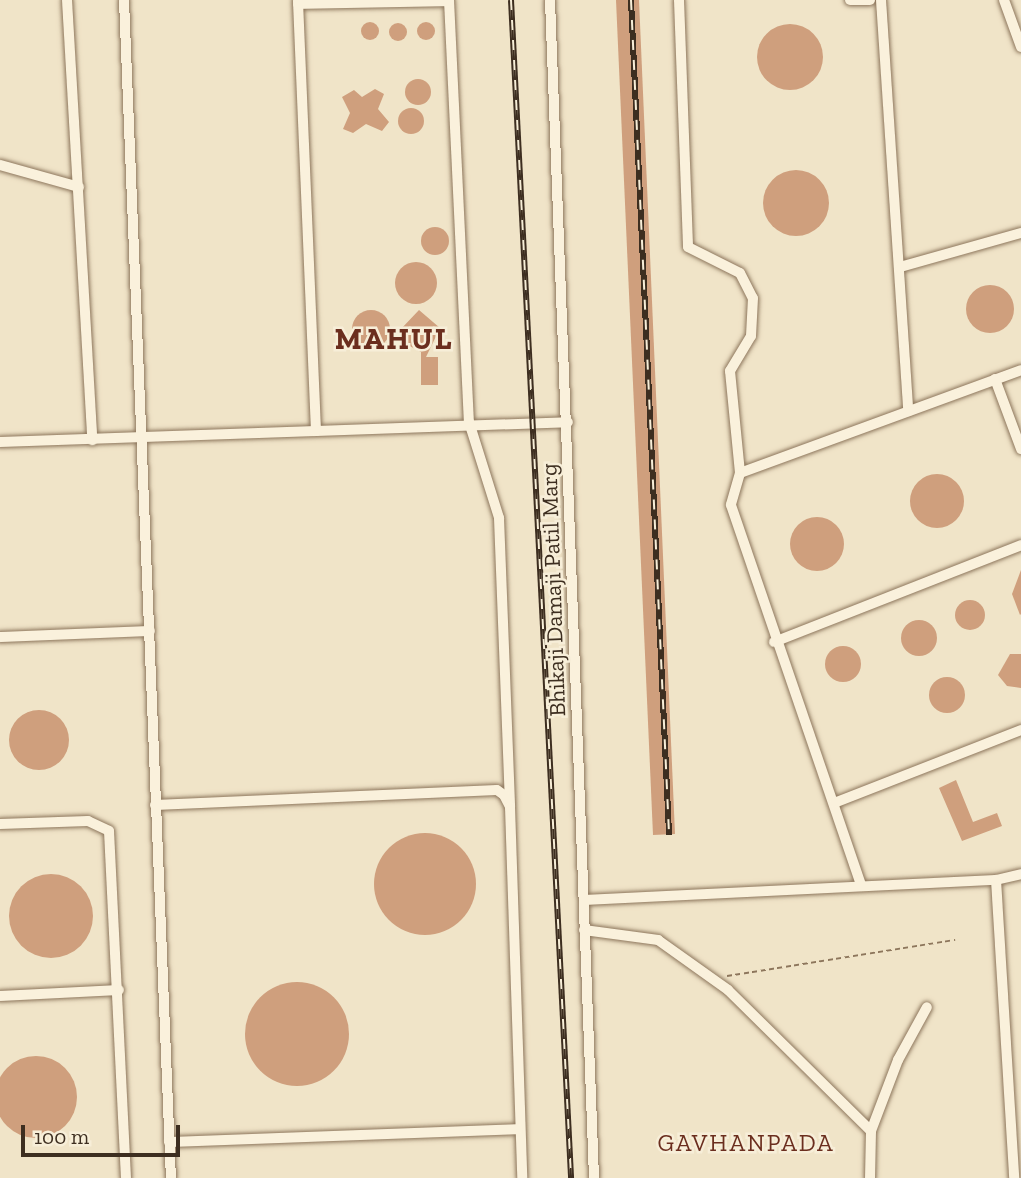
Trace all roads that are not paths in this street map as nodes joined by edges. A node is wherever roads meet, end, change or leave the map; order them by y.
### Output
1 (67, 0) edge
2 (124, 0) edge
3 (449, 0) edge
4 (550, 0) edge
5 (679, 0) edge
6 (850, 0) edge
7 (870, 0) edge
8 (881, 0) edge
9 (1004, 0) edge
10 (298, 2) edge
11 (1021, 47) edge
12 (0, 165) edge
13 (79, 187) junction
14 (1021, 233) edge
15 (900, 267) junction
16 (1021, 370) edge
17 (995, 379) junction
18 (908, 411) junction
19 (469, 422) junction
20 (568, 422) junction
21 (316, 431) junction
22 (144, 437) junction
23 (92, 440) junction
24 (0, 442) edge
25 (1021, 449) edge
26 (740, 473) junction
27 (1021, 545) edge
28 (150, 631) junction
29 (0, 637) edge
30 (774, 642) junction
31 (1021, 730) edge
32 (834, 803) junction
33 (155, 805) junction
34 (510, 807) junction
35 (0, 824) edge
36 (1021, 874) edge
37 (996, 880) junction
38 (861, 885) junction
39 (584, 900) junction
40 (584, 930) junction
41 (119, 990) junction
42 (0, 996) edge
43 (927, 1007) dead end
44 (1016, 1126) edge
45 (518, 1129) junction
46 (871, 1131) junction
47 (169, 1142) junction
48 (126, 1178) edge
49 (171, 1178) edge
50 (522, 1178) edge
51 (594, 1178) edge
52 (870, 1178) edge
53 (1014, 1178) edge

1 - 13 street
2 - 22 street
3 - 10 street
3 - 19 street
4 - 20 street, Bhikaji Damaji Patil Marg
5 - 26 street
6 - 7 street
8 - 15 street
9 - 11 street
10 - 21 street
12 - 13 street
13 - 23 street
14 - 15 street
15 - 18 street
16 - 17 street
17 - 18 street
17 - 25 street
18 - 26 street
19 - 20 street
19 - 21 street
19 - 34 street
20 - 39 street, Bhikaji Damaji Patil Marg
21 - 22 street
22 - 23 street
22 - 28 street
23 - 24 street
26 - 30 street
27 - 30 street
28 - 29 street
28 - 33 street
30 - 32 street
31 - 32 street
32 - 38 street
33 - 34 street
33 - 47 street
34 - 45 street
35 - 41 street
36 - 37 street
37 - 38 street
37 - 44 street
38 - 39 street
39 - 40 street, Bhikaji Damaji Patil Marg
40 - 46 street
40 - 51 street, Bhikaji Damaji Patil Marg
41 - 42 street
41 - 48 street
43 - 46 street
44 - 53 street
45 - 47 street
45 - 50 street
46 - 52 street
47 - 49 street

